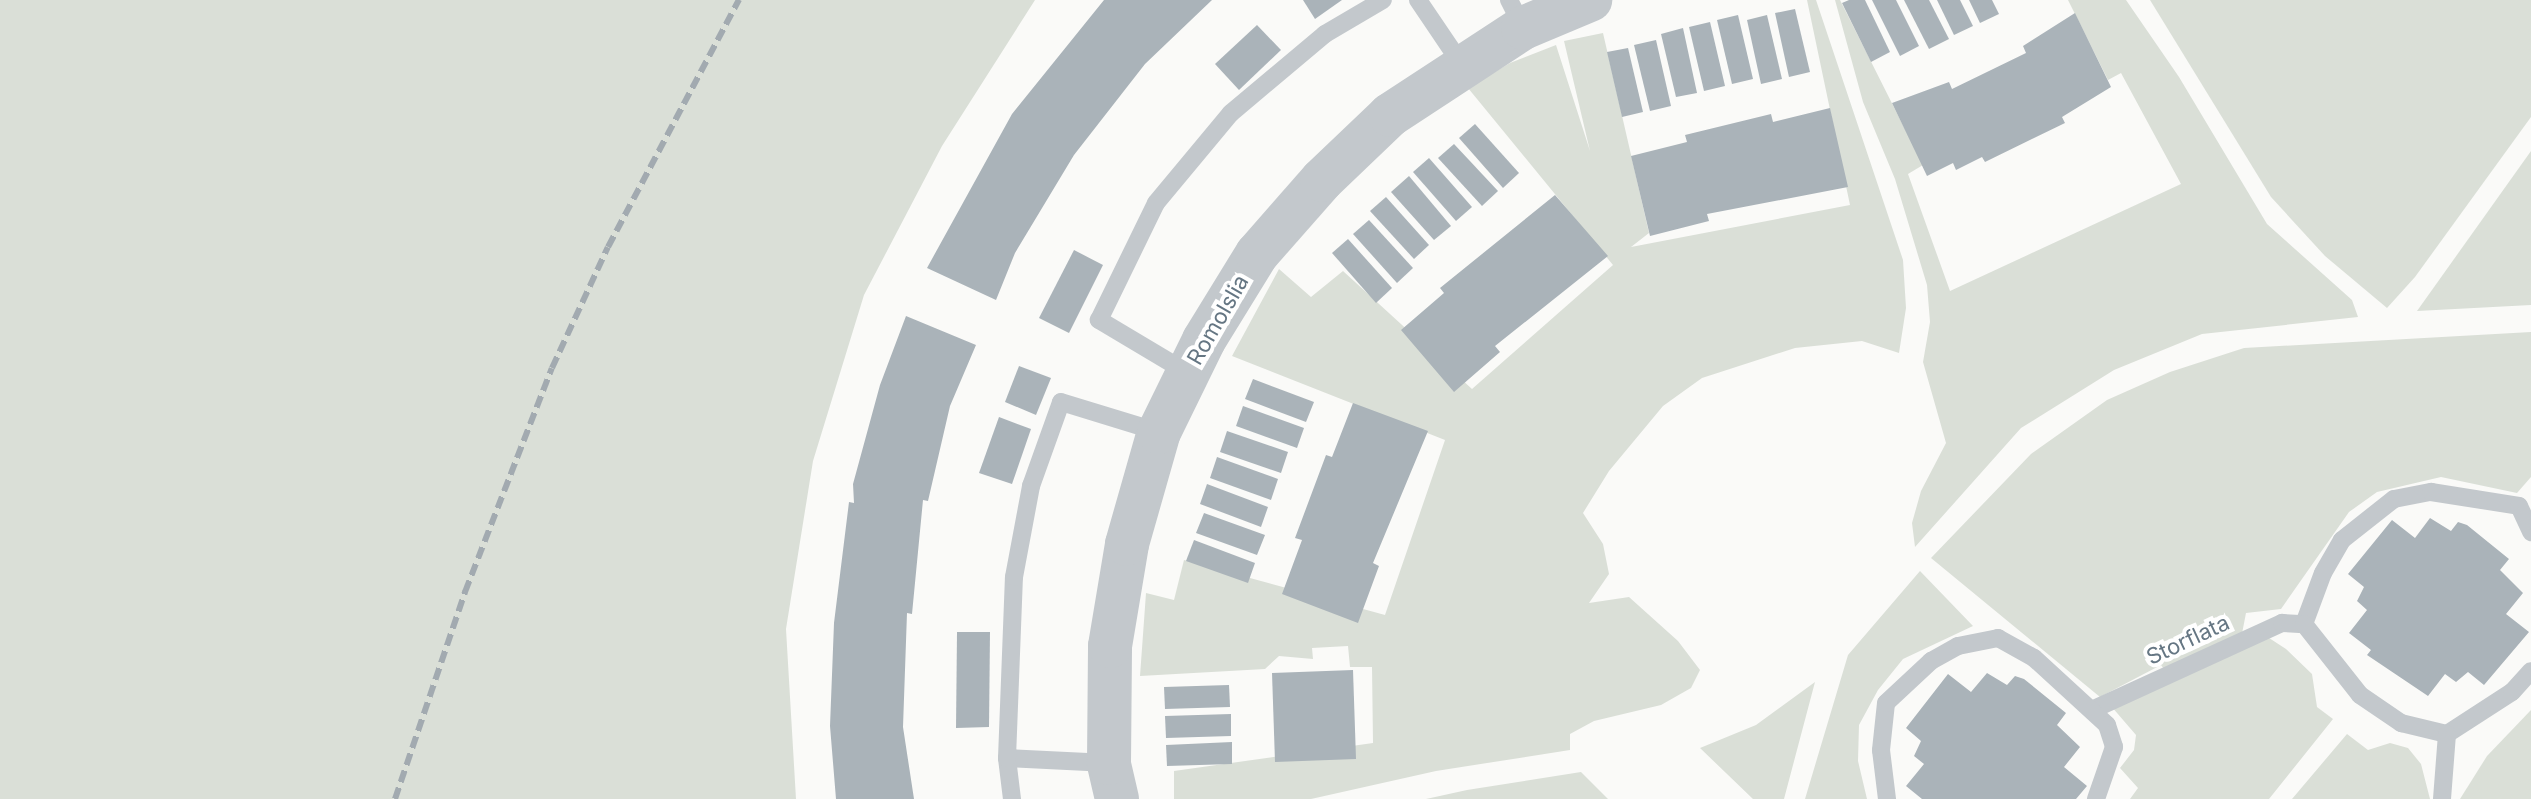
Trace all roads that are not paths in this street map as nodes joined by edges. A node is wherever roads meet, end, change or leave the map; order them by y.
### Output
1 (1383, 0) edge
2 (1418, 0) edge
3 (1590, 0) edge
4 (1516, 14) edge
5 (1462, 65) junction
6 (1188, 373) junction
7 (1159, 432) junction
8 (2531, 532) edge
9 (2304, 624) junction
10 (2531, 671) edge
11 (2094, 709) junction
12 (2447, 734) junction
13 (1007, 758) junction
14 (1113, 781) edge
15 (1012, 799) edge
16 (1887, 799) edge
17 (2096, 799) edge
18 (2442, 799) edge

1 - 6 lane
2 - 5 lane
3 - 4 street, Romolslia
4 - 5 street, Romolslia
5 - 6 street, Romolslia
6 - 7 street, Romolslia
7 - 13 lane
7 - 14 street, Romolslia
8 - 9 lane
9 - 11 lane, Storflata
9 - 12 lane
10 - 12 lane
11 - 16 lane
11 - 17 lane
12 - 18 lane
13 - 14 lane
13 - 15 lane

